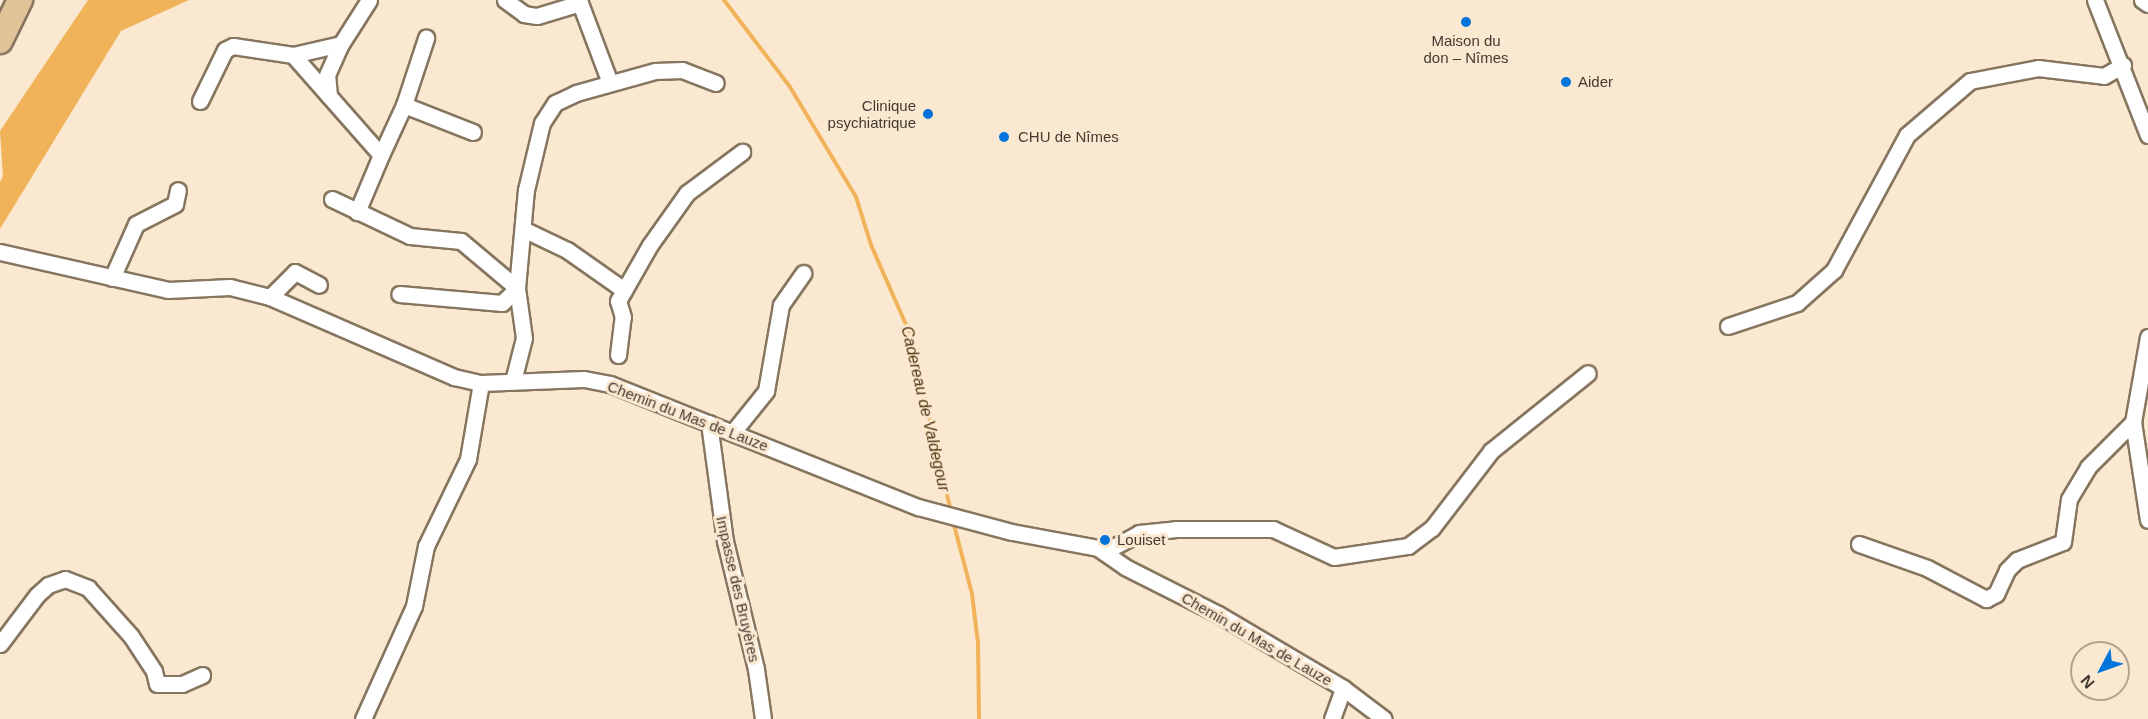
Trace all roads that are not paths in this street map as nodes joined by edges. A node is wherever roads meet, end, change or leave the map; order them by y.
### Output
1 (20, 0) edge
2 (369, 0) edge
3 (505, 0) edge
4 (2095, 0) edge
5 (2142, 0) edge
6 (580, 1) edge
7 (2148, 4) edge
8 (426, 38) dead end
9 (0, 41) edge
10 (341, 44) junction
11 (293, 55) junction
12 (2123, 65) junction
13 (610, 83) junction
14 (716, 83) dead end
15 (329, 97) junction
16 (200, 102) dead end
17 (404, 105) junction
18 (473, 132) dead end
19 (2148, 135) edge
20 (741, 152) dead end
21 (381, 155) junction
22 (178, 190) dead end
23 (332, 200) dead end
24 (357, 212) junction
25 (525, 230) junction
26 (0, 252) edge
27 (803, 273) dead end
28 (112, 278) junction
29 (319, 285) dead end
30 (517, 288) junction
31 (624, 290) junction
32 (399, 294) dead end
33 (270, 297) junction
34 (1728, 326) dead end
35 (2148, 337) edge
36 (618, 355) dead end
37 (1588, 373) dead end
38 (513, 381) junction
39 (481, 383) junction
40 (2133, 422) junction
41 (709, 423) junction
42 (733, 432) junction
43 (2148, 520) edge
44 (1859, 544) dead end
45 (1109, 549) junction
46 (0, 644) edge
47 (202, 675) dead end
48 (1343, 688) junction
49 (363, 719) edge
50 (762, 719) edge
51 (1332, 719) edge
52 (1384, 719) edge

1 - 9 main road
2 - 10 street
3 - 6 street
4 - 12 street
5 - 7 street
6 - 13 street
8 - 17 street
10 - 11 street
10 - 15 street
11 - 15 street
11 - 16 street
12 - 19 street
12 - 34 street
13 - 14 street
13 - 25 street
15 - 21 street
17 - 18 street
17 - 21 street
20 - 31 street
21 - 24 street
22 - 28 street
23 - 24 street
24 - 30 street
25 - 30 street
25 - 31 street
26 - 28 street, Chemin du Mas de Lauze
27 - 42 street
28 - 33 street, Chemin du Mas de Lauze
29 - 33 street
30 - 32 street
30 - 38 street
31 - 36 street
33 - 39 street, Chemin du Mas de Lauze
35 - 40 street
37 - 45 street
38 - 39 street, Chemin du Mas de Lauze
38 - 41 street, Chemin du Mas de Lauze
39 - 49 street
40 - 43 street
40 - 44 street
41 - 42 street, Chemin du Mas de Lauze
41 - 50 street, Impasse des Bruyères
42 - 45 street, Chemin du Mas de Lauze
45 - 48 street, Chemin du Mas de Lauze
46 - 47 street
48 - 51 street
48 - 52 street, Chemin du Mas de Lauze

